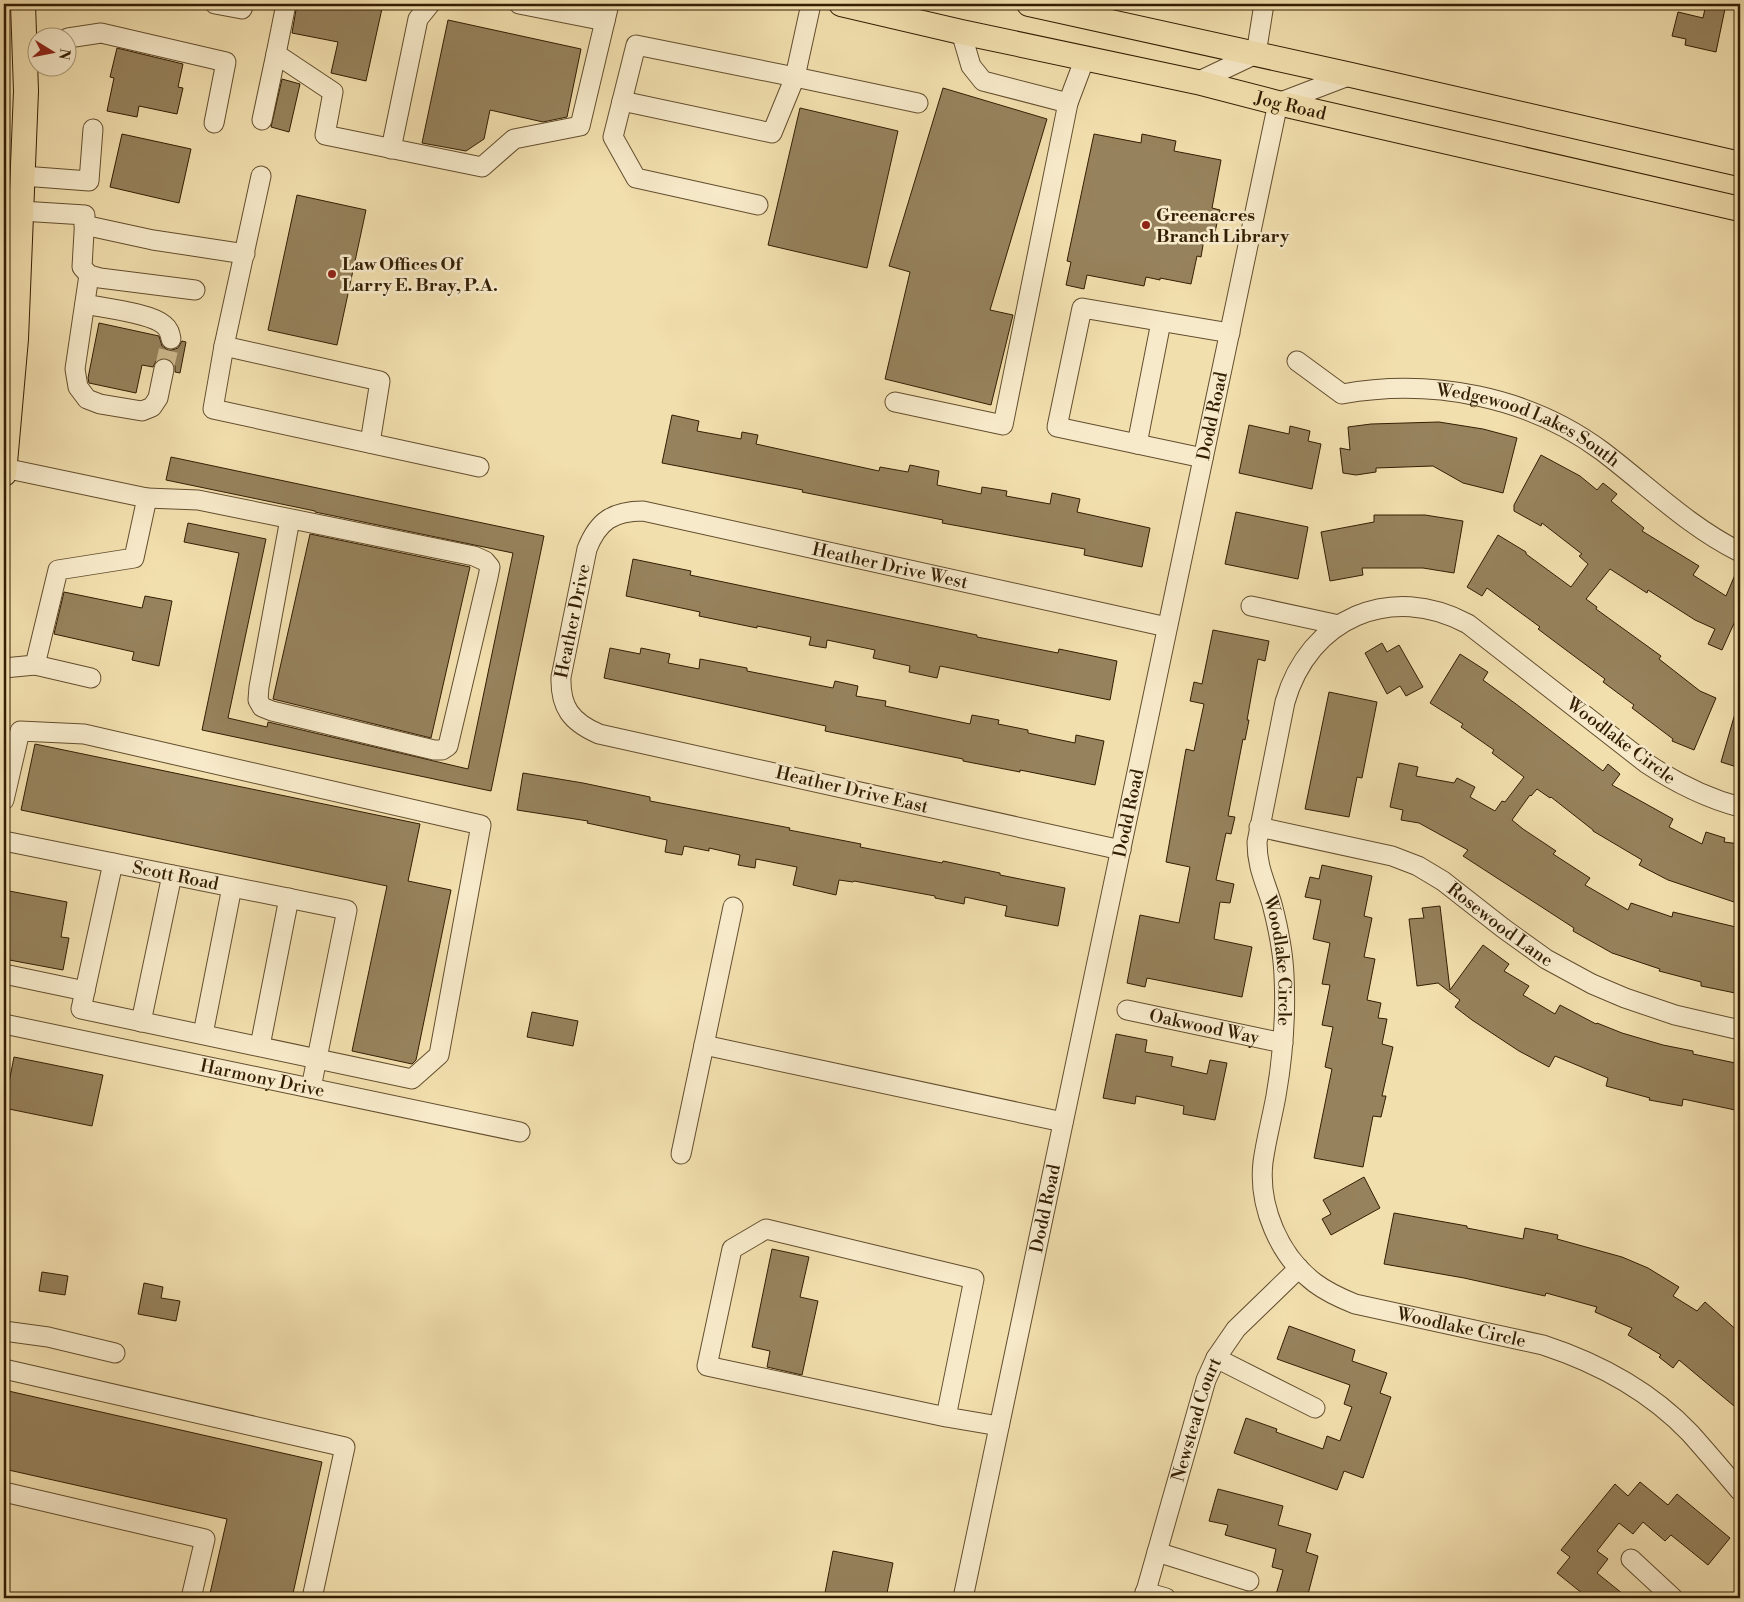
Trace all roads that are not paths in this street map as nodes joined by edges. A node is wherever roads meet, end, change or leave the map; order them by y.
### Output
1 (23, 4) edge
2 (215, 4) edge
3 (286, 4) edge
4 (430, 4) edge
5 (519, 4) edge
6 (811, 4) edge
7 (841, 4) edge
8 (1029, 4) edge
9 (1264, 4) edge
10 (243, 7) edge
11 (607, 12) edge
12 (28, 30) edge
13 (961, 32) junction
14 (78, 36) edge
15 (276, 54) junction
16 (1256, 54) junction
17 (1085, 58) junction
18 (28, 73) edge
19 (1351, 74) junction
20 (795, 77) junction
21 (1197, 82) junction
22 (622, 101) junction
23 (918, 103) dead end
24 (1068, 103) junction
25 (1278, 103) junction
26 (262, 120) dead end
27 (214, 123) dead end
28 (94, 129) dead end
29 (391, 149) junction
30 (1740, 164) edge
31 (22, 176) junction
32 (261, 176) dead end
33 (758, 205) dead end
34 (1740, 208) edge
35 (21, 211) junction
36 (84, 224) junction
37 (245, 254) junction
38 (89, 275) junction
39 (195, 290) dead end
40 (85, 304) junction
41 (1161, 322) junction
42 (1230, 333) junction
43 (171, 339) dead end
44 (224, 346) junction
45 (1297, 361) dead end
46 (164, 370) tunnel mouth
47 (895, 402) dead end
48 (370, 443) junction
49 (1137, 444) junction
50 (1203, 458) junction
51 (479, 467) dead end
52 (4, 468) edge
53 (4, 474) edge
54 (147, 498) junction
55 (614, 515) joint
56 (290, 519) junction
57 (1740, 552) edge
58 (1251, 606) dead end
59 (1339, 625) junction
60 (1167, 627) junction
61 (34, 665) junction
62 (4, 668) edge
63 (91, 678) dead end
64 (585, 728) joint
65 (4, 800) edge
66 (1740, 807) edge
67 (1259, 827) junction
68 (4, 841) edge
69 (1120, 850) junction
70 (113, 863) junction
71 (172, 875) junction
72 (232, 887) junction
73 (290, 898) junction
74 (733, 907) dead end
75 (4, 974) edge
76 (83, 1000) junction
77 (1126, 1010) dead end
78 (142, 1022) junction
79 (4, 1024) edge
80 (1740, 1030) edge
81 (203, 1034) junction
82 (72, 1038) junction
83 (1283, 1043) junction
84 (260, 1046) junction
85 (704, 1046) junction
86 (317, 1058) junction
87 (311, 1088) junction
88 (1063, 1122) junction
89 (520, 1132) dead end
90 (681, 1154) dead end
91 (1299, 1268) junction
92 (4, 1331) edge
93 (115, 1353) dead end
94 (1216, 1358) junction
95 (4, 1369) edge
96 (1315, 1408) dead end
97 (946, 1418) junction
98 (999, 1426) junction
99 (1740, 1491) edge
100 (4, 1492) edge
101 (1157, 1552) junction
102 (1631, 1559) dead end
103 (1249, 1581) dead end
104 (1145, 1595) edge
105 (191, 1598) edge
106 (312, 1598) edge
107 (963, 1598) edge
108 (1166, 1598) edge
109 (1673, 1598) edge

1 - 12 main road
2 - 10 street
3 - 15 street
4 - 29 street
5 - 11 street
6 - 20 street
7 - 13 main road, Jog Road
8 - 16 main road
9 - 16 street
11 - 29 street
13 - 17 main road, Jog Road
13 - 24 street
14 - 27 street
15 - 26 street
15 - 29 street
16 - 19 main road
16 - 21 street
17 - 21 main road, Jog Road
17 - 24 street
18 - 31 main road
19 - 25 street
19 - 30 main road
20 - 22 street
20 - 22 street
20 - 23 street
21 - 25 main road, Jog Road
22 - 33 street
24 - 47 street
25 - 34 main road, Jog Road
25 - 42 street, Dodd Road
28 - 31 street
31 - 35 main road
32 - 37 street
35 - 36 street
35 - 52 main road
36 - 37 street
36 - 38 street
37 - 44 street
38 - 39 street
38 - 40 street
40 - 43 street
40 - 46 street
41 - 42 street
41 - 49 street
41 - 49 street
42 - 50 street, Dodd Road
44 - 48 street
44 - 48 street
45 - 57 street, Wedgewood Lakes South
48 - 51 street
49 - 50 street
50 - 60 street, Dodd Road
52 - 53 main road
52 - 54 street
54 - 56 street
54 - 61 street
55 - 60 street, Heather Drive West
55 - 64 street, Heather Drive
56 - 56 street
58 - 59 street
59 - 66 street, Woodlake Circle
59 - 67 street, Woodlake Circle
60 - 69 street, Dodd Road
61 - 62 street
61 - 63 street
64 - 69 street, Heather Drive East
65 - 86 street
67 - 80 street, Rosewood Lane
67 - 83 street, Woodlake Circle
68 - 70 street, Scott Road
69 - 88 street, Dodd Road
70 - 71 street, Scott Road
70 - 76 street
71 - 72 street, Scott Road
71 - 78 street
72 - 73 street, Scott Road
72 - 81 street
73 - 84 street
73 - 86 street, Scott Road
74 - 85 street
75 - 76 street
76 - 78 street
76 - 82 street
77 - 83 street, Oakwood Way
78 - 81 street
79 - 82 street, Harmony Drive
81 - 84 street
82 - 87 street, Harmony Drive
83 - 91 street, Woodlake Circle
84 - 86 street
85 - 88 street
85 - 90 street
86 - 87 street
87 - 89 street, Harmony Drive
88 - 98 street, Dodd Road
91 - 94 street, Newstead Court
91 - 99 street, Woodlake Circle
92 - 93 street
94 - 96 street
94 - 101 street, Newstead Court
95 - 106 street
97 - 97 street
97 - 98 street
98 - 107 street, Dodd Road
100 - 105 street
101 - 103 street
101 - 104 street, Newstead Court
102 - 109 street
104 - 108 street

